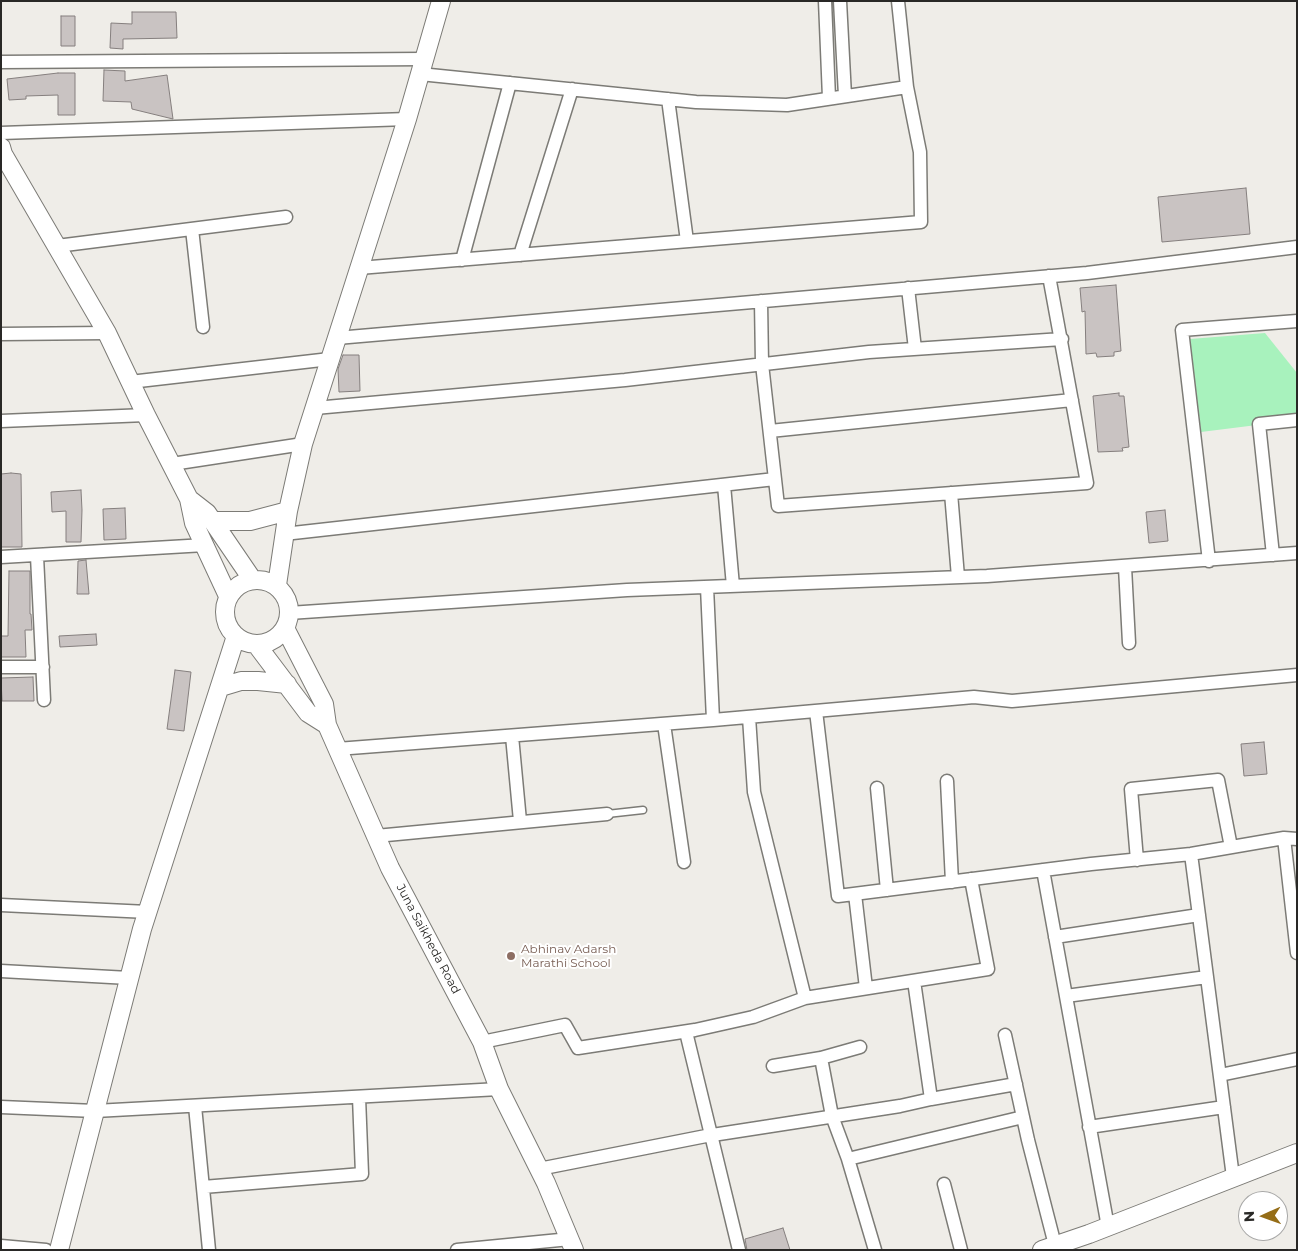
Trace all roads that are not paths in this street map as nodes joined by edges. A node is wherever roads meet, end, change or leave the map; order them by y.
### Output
1 (441, 1) edge
2 (825, 1) edge
3 (840, 1) edge
4 (898, 1) edge
5 (1, 62) edge
6 (422, 67) junction
7 (510, 83) junction
8 (906, 87) junction
9 (572, 90) junction
10 (846, 96) junction
11 (829, 98) junction
12 (668, 99) junction
13 (407, 119) junction
14 (1, 133) edge
15 (1, 147) edge
16 (286, 217) dead end
17 (192, 229) junction
18 (687, 241) junction
19 (57, 246) junction
20 (1297, 247) edge
21 (520, 255) junction
22 (462, 260) junction
23 (359, 268) junction
24 (1049, 276) junction
25 (908, 288) junction
26 (761, 301) junction
27 (1297, 321) edge
28 (203, 327) dead end
29 (107, 333) junction
30 (1, 334) edge
31 (337, 338) junction
32 (1062, 338) junction
33 (915, 348) junction
34 (330, 359) junction
35 (762, 364) junction
36 (130, 382) junction
37 (1072, 400) junction
38 (315, 408) junction
39 (146, 415) junction
40 (1297, 420) edge
41 (1, 421) edge
42 (770, 430) junction
43 (303, 444) junction
44 (172, 464) junction
45 (775, 479) junction
46 (724, 485) junction
47 (952, 493) junction
48 (189, 499) junction
49 (288, 511) junction
50 (212, 521) junction
51 (284, 534) junction
52 (205, 545) junction
53 (1297, 553) edge
54 (1274, 555) junction
55 (37, 556) junction
56 (1, 557) edge
57 (1209, 561) junction
58 (1125, 567) junction
59 (958, 577) junction
60 (252, 579) junction
61 (277, 586) junction
62 (733, 586) junction
63 (707, 587) junction
64 (228, 596) junction
65 (287, 620) junction
66 (236, 636) junction
67 (1129, 643) dead end
68 (256, 644) junction
69 (1, 667) edge
70 (43, 667) junction
71 (1297, 675) edge
72 (287, 684) junction
73 (221, 687) junction
74 (44, 700) dead end
75 (816, 711) junction
76 (750, 717) junction
77 (713, 720) junction
78 (664, 724) junction
79 (327, 725) junction
80 (512, 736) junction
81 (337, 749) junction
82 (947, 781) dead end
83 (878, 788) dead end
84 (643, 810) dead end
85 (607, 814) joint
86 (520, 821) junction
87 (376, 836) junction
88 (1284, 838) junction
89 (1297, 839) edge
90 (1231, 847) junction
91 (1191, 854) junction
92 (1137, 860) junction
93 (684, 862) dead end
94 (1043, 870) junction
95 (970, 879) junction
96 (952, 882) junction
97 (887, 890) junction
98 (855, 894) junction
99 (1, 905) edge
100 (148, 912) junction
101 (1199, 915) junction
102 (1055, 936) junction
103 (1297, 953) edge
104 (1, 971) edge
105 (1207, 977) junction
106 (129, 978) junction
107 (914, 981) junction
108 (866, 988) junction
109 (1066, 996) junction
110 (805, 998) junction
111 (686, 1032) junction
112 (1005, 1034) dead end
113 (482, 1042) junction
114 (860, 1047) dead end
115 (821, 1058) junction
116 (1297, 1059) edge
117 (773, 1066) dead end
118 (1220, 1075) junction
119 (1016, 1084) junction
120 (499, 1089) junction
121 (359, 1097) junction
122 (931, 1099) junction
123 (195, 1106) junction
124 (1, 1107) edge
125 (1224, 1107) junction
126 (95, 1111) junction
127 (832, 1116) junction
128 (1023, 1117) junction
129 (1090, 1127) junction
130 (711, 1135) junction
131 (1297, 1153) edge
132 (848, 1159) junction
133 (539, 1169) junction
134 (1233, 1177) junction
135 (944, 1184) dead end
136 (203, 1186) junction
137 (1108, 1227) junction
138 (1075, 1244) edge
139 (572, 1245) edge
140 (1, 1246) edge
141 (1049, 1248) edge
142 (46, 1250) edge
143 (59, 1250) edge
144 (209, 1250) edge
145 (457, 1250) edge
146 (739, 1250) edge
147 (875, 1250) edge
148 (961, 1250) edge

1 - 6 main road
2 - 11 street
3 - 10 street
4 - 8 street
5 - 6 street
6 - 7 street
6 - 13 main road
7 - 9 street
7 - 22 street
8 - 10 street
8 - 18 street
9 - 12 street
9 - 21 street
10 - 11 street
11 - 12 street
12 - 18 street
13 - 14 street
13 - 23 main road
15 - 19 main road
16 - 17 street
17 - 19 street
17 - 28 street
18 - 21 street
19 - 29 main road
20 - 24 street
21 - 22 street
22 - 23 street
23 - 31 main road
24 - 25 street
24 - 32 street
25 - 26 street
25 - 33 street
26 - 31 street
26 - 35 street
27 - 57 street
29 - 30 street
29 - 36 main road
31 - 34 main road
32 - 33 street
32 - 37 street
33 - 35 street
34 - 36 street
34 - 38 main road
35 - 38 street
35 - 42 street
36 - 39 main road
37 - 42 street
37 - 47 street
38 - 43 main road
39 - 41 street
39 - 44 main road
40 - 54 street
42 - 45 street
43 - 44 street
43 - 49 main road
44 - 48 main road
45 - 46 street
45 - 47 street
46 - 51 street
46 - 62 street
47 - 59 street
48 - 50 main road
48 - 52 main road
49 - 50 main road
49 - 51 main road
50 - 60 main road
51 - 61 main road
52 - 55 street
52 - 64 main road
53 - 54 street
54 - 57 street
55 - 56 street
55 - 70 street
57 - 58 street
58 - 59 street
58 - 67 street
59 - 62 street
60 - 61 main road
60 - 64 main road
61 - 65 main road
62 - 63 street
63 - 65 street
63 - 77 street
64 - 66 main road
65 - 68 main road
65 - 79 main road, Juna Saikheda Road
66 - 68 main road
66 - 73 main road
68 - 72 main road
69 - 70 street
70 - 74 street
71 - 75 street
72 - 73 main road
72 - 79 main road
73 - 100 main road
75 - 76 street
75 - 98 street
76 - 77 street
76 - 110 street
77 - 78 street
78 - 80 street
78 - 93 street
79 - 81 main road, Juna Saikheda Road
80 - 81 street
80 - 86 street
81 - 87 main road, Juna Saikheda Road
82 - 96 street
83 - 97 street
84 - 85 lane
85 - 86 street
86 - 87 street
87 - 113 main road, Juna Saikheda Road
88 - 89 street
88 - 90 street
88 - 103 street
90 - 91 street
90 - 92 street
91 - 92 street
91 - 101 street
92 - 94 street
94 - 95 street
94 - 102 street
95 - 96 street
95 - 107 street
96 - 97 street
97 - 98 street
98 - 108 street
99 - 100 street
100 - 106 main road
101 - 102 street
101 - 105 street
102 - 109 street
104 - 106 street
105 - 109 street
105 - 118 street
106 - 126 main road
107 - 108 street
107 - 122 street
108 - 110 street
109 - 129 street
110 - 111 street
111 - 113 street
111 - 130 street
112 - 119 street
113 - 120 main road, Juna Saikheda Road
114 - 115 street
115 - 117 street
115 - 127 street
116 - 118 street
118 - 125 street
119 - 122 street
119 - 128 street
120 - 121 street
120 - 133 main road, Juna Saikheda Road
121 - 123 street
121 - 136 street
122 - 127 street
123 - 126 street
123 - 136 street
124 - 126 street
125 - 129 street
125 - 134 street
126 - 143 main road
127 - 130 street
127 - 132 street
128 - 132 street
128 - 141 street
129 - 137 street
130 - 133 street
130 - 146 street
131 - 134 main road
132 - 147 street
133 - 139 main road, Juna Saikheda Road
134 - 137 main road
135 - 148 street
136 - 144 street
137 - 138 main road
138 - 141 main road
139 - 145 street
140 - 142 street

